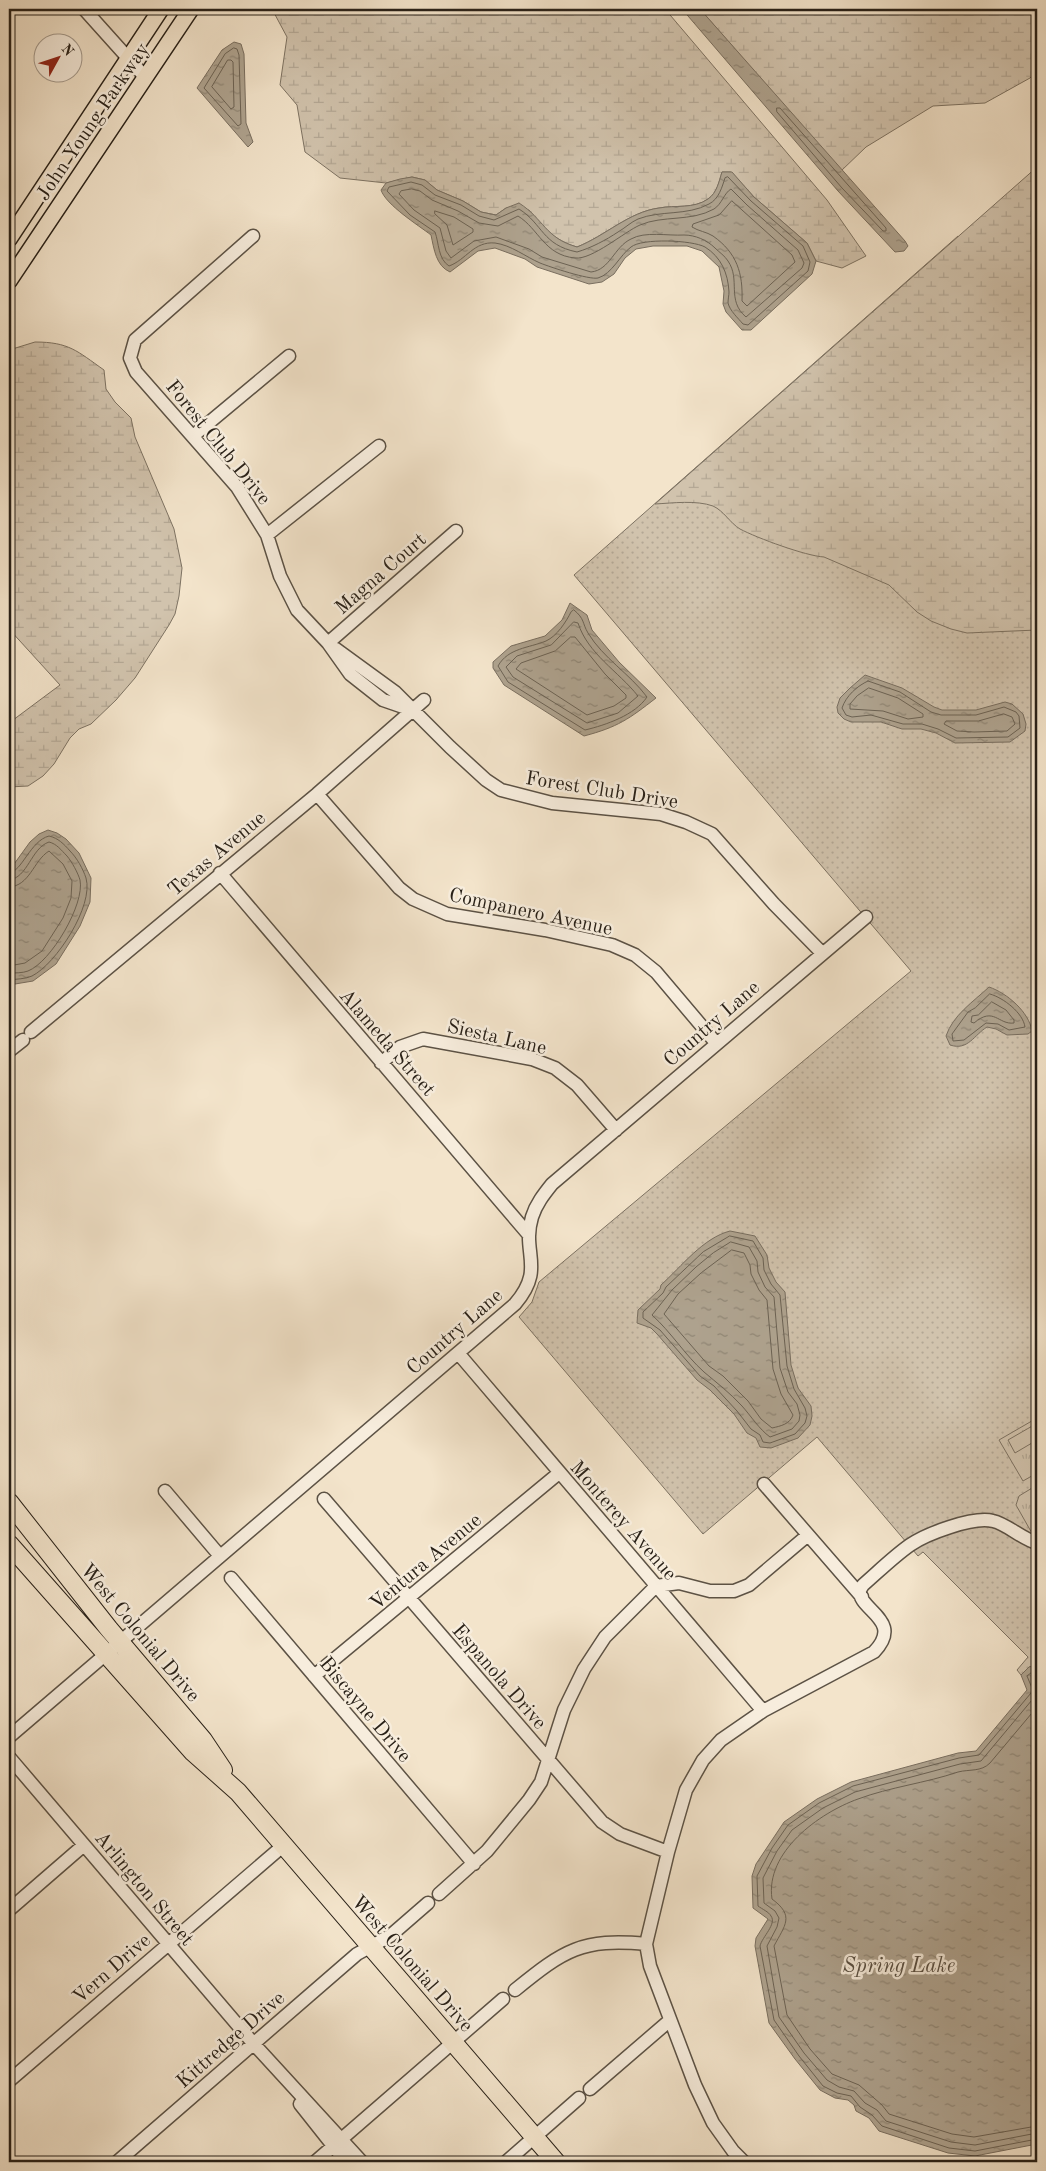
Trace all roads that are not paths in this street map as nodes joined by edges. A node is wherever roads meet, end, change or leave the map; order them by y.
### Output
1 (84, 9) edge
2 (161, 9) edge
3 (191, 9) edge
4 (129, 59) junction
5 (145, 77) junction
6 (253, 236) dead end
7 (9, 239) edge
8 (9, 281) edge
9 (290, 356) dead end
10 (193, 436) junction
11 (379, 446) dead end
12 (456, 531) dead end
13 (267, 535) junction
14 (328, 643) junction
15 (424, 700) dead end
16 (412, 710) junction
17 (317, 794) junction
18 (220, 874) junction
19 (866, 917) dead end
20 (822, 953) junction
21 (716, 1043) junction
22 (9, 1051) edge
23 (381, 1063) junction
24 (616, 1130) junction
25 (529, 1234) junction
26 (458, 1353) junction
27 (558, 1473) junction
28 (764, 1484) dead end
29 (165, 1491) dead end
30 (324, 1499) dead end
31 (9, 1502) edge
32 (808, 1535) junction
33 (1037, 1543) edge
34 (9, 1544) edge
35 (220, 1556) junction
36 (231, 1578) dead end
37 (656, 1586) junction
38 (862, 1597) junction
39 (409, 1599) junction
40 (113, 1647) junction
41 (314, 1676) junction
42 (763, 1711) junction
43 (9, 1737) edge
44 (9, 1757) edge
45 (548, 1761) junction
46 (284, 1844) junction
47 (84, 1845) junction
48 (668, 1852) junction
49 (474, 1864) junction
50 (439, 1894) dead end
51 (428, 1903) dead end
52 (9, 1910) edge
53 (168, 1943) junction
54 (646, 1944) junction
55 (370, 1947) junction
56 (515, 1990) dead end
57 (503, 1999) dead end
58 (670, 2021) junction
59 (454, 2042) junction
60 (253, 2043) junction
61 (9, 2081) edge
62 (590, 2089) dead end
63 (579, 2098) dead end
64 (535, 2137) junction
65 (338, 2143) junction
66 (117, 2162) edge
67 (315, 2162) edge
68 (346, 2162) edge
69 (362, 2162) edge
70 (506, 2162) edge
71 (556, 2162) edge
72 (744, 2162) edge

1 - 4 street
2 - 4 main road, John Young Parkway
3 - 5 main road, John Young Parkway
4 - 5 street
4 - 7 main road, John Young Parkway
5 - 8 main road, John Young Parkway
6 - 10 street, Forest Club Drive
9 - 10 street
10 - 13 street, Forest Club Drive
11 - 13 street
12 - 14 street, Magna Court
13 - 14 street, Forest Club Drive
14 - 16 street, Forest Club Drive
15 - 16 street, Texas Avenue
16 - 17 street, Texas Avenue
16 - 20 street, Forest Club Drive
17 - 18 street, Texas Avenue
17 - 21 street, Companero Avenue
18 - 22 street, Texas Avenue
18 - 23 street, Alameda Street
19 - 20 street, Country Lane
20 - 21 street, Country Lane
21 - 24 street, Country Lane
23 - 24 street, Siesta Lane
23 - 25 street, Alameda Street
24 - 25 street, Country Lane
25 - 26 street, Country Lane
26 - 27 street, Monterey Avenue
26 - 35 street, Country Lane
27 - 37 street, Monterey Avenue
27 - 39 street, Ventura Avenue
28 - 32 street
29 - 35 street
30 - 39 street, Espanola Drive
31 - 40 highway, West Colonial Drive
32 - 37 street
32 - 38 street
33 - 38 street
34 - 40 highway, West Colonial Drive
35 - 40 street, Country Lane
36 - 41 street, Biscayne Drive
37 - 42 street, Monterey Avenue
37 - 45 street
38 - 42 street
39 - 41 street, Ventura Avenue
39 - 45 street, Espanola Drive
40 - 43 street, Country Lane
40 - 46 highway, West Colonial Drive
41 - 49 street, Biscayne Drive
42 - 48 street
44 - 47 street, Arlington Street
45 - 48 street, Espanola Drive
45 - 49 street
46 - 53 street, Vern Drive
46 - 55 highway, West Colonial Drive
47 - 52 street
47 - 53 street, Arlington Street
48 - 54 street
49 - 50 street
51 - 55 street, Kittredge Drive
53 - 60 street, Arlington Street
53 - 61 street, Vern Drive
54 - 56 street
54 - 58 street
55 - 59 highway, West Colonial Drive
55 - 60 street, Kittredge Drive
57 - 59 street
58 - 62 street
58 - 72 street
59 - 64 highway, West Colonial Drive
59 - 65 street
60 - 65 street, Arlington Street
60 - 66 street, Kittredge Drive
63 - 64 street
64 - 70 street
64 - 71 highway, West Colonial Drive
65 - 67 street
65 - 68 street, Arlington Street
65 - 69 street, Arlington Street

